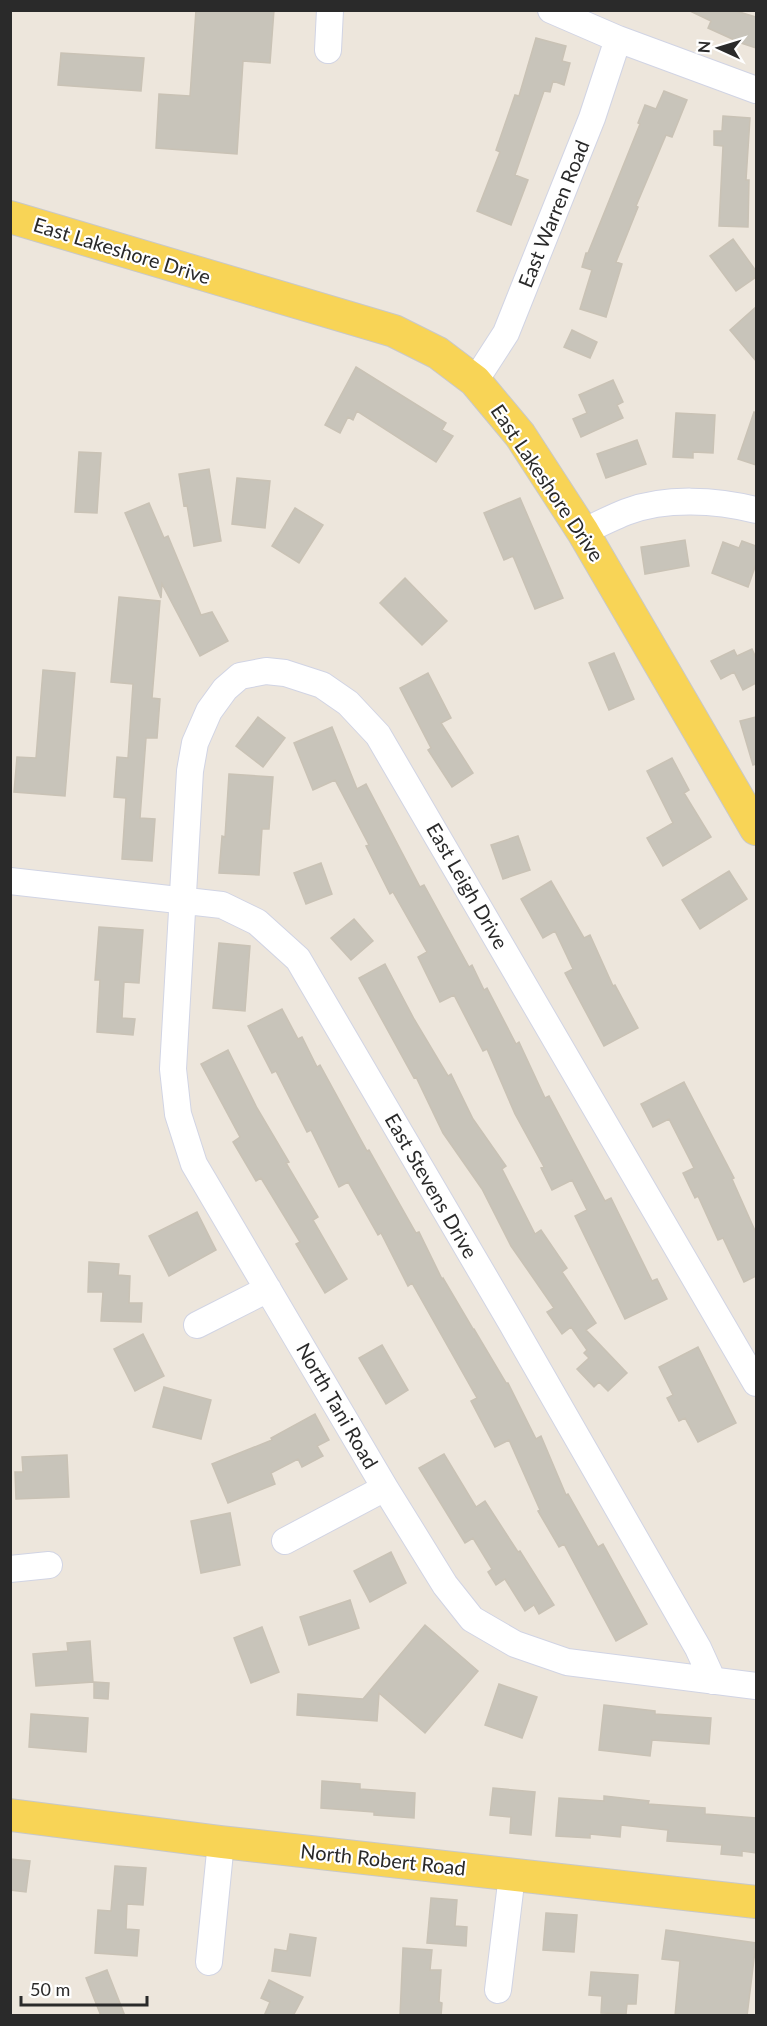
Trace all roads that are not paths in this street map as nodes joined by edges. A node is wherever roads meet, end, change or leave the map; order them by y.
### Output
1 (330, 10) edge
2 (551, 10) edge
3 (618, 39) junction
4 (328, 50) dead end
5 (756, 90) edge
6 (10, 217) edge
7 (475, 381) junction
8 (756, 510) edge
9 (583, 532) junction
10 (749, 798) edge
11 (756, 829) edge
12 (10, 880) edge
13 (182, 900) junction
14 (268, 1289) junction
15 (196, 1325) dead end
16 (756, 1383) edge
17 (385, 1488) junction
18 (285, 1541) dead end
19 (49, 1565) dead end
20 (10, 1569) edge
21 (713, 1682) junction
22 (756, 1686) edge
23 (10, 1815) edge
24 (221, 1842) junction
25 (512, 1875) junction
26 (756, 1902) edge
27 (209, 1962) dead end
28 (498, 1990) dead end

1 - 4 street
2 - 3 street
3 - 5 street
3 - 7 street, East Warren Road
6 - 7 main road, East Lakeshore Drive
7 - 9 main road, East Lakeshore Drive
8 - 9 street
9 - 10 main road, East Lakeshore Drive
10 - 11 main road, East Lakeshore Drive
12 - 13 street, East Stevens Drive
13 - 14 street, North Tani Road
13 - 16 street, East Leigh Drive
13 - 21 street, East Stevens Drive
14 - 15 street
14 - 17 street, North Tani Road
17 - 18 street
17 - 21 street, North Tani Road
19 - 20 street
21 - 22 street, North Tani Road
23 - 24 main road, North Robert Road
24 - 25 main road, North Robert Road
24 - 27 street
25 - 26 main road, North Robert Road
25 - 28 street

